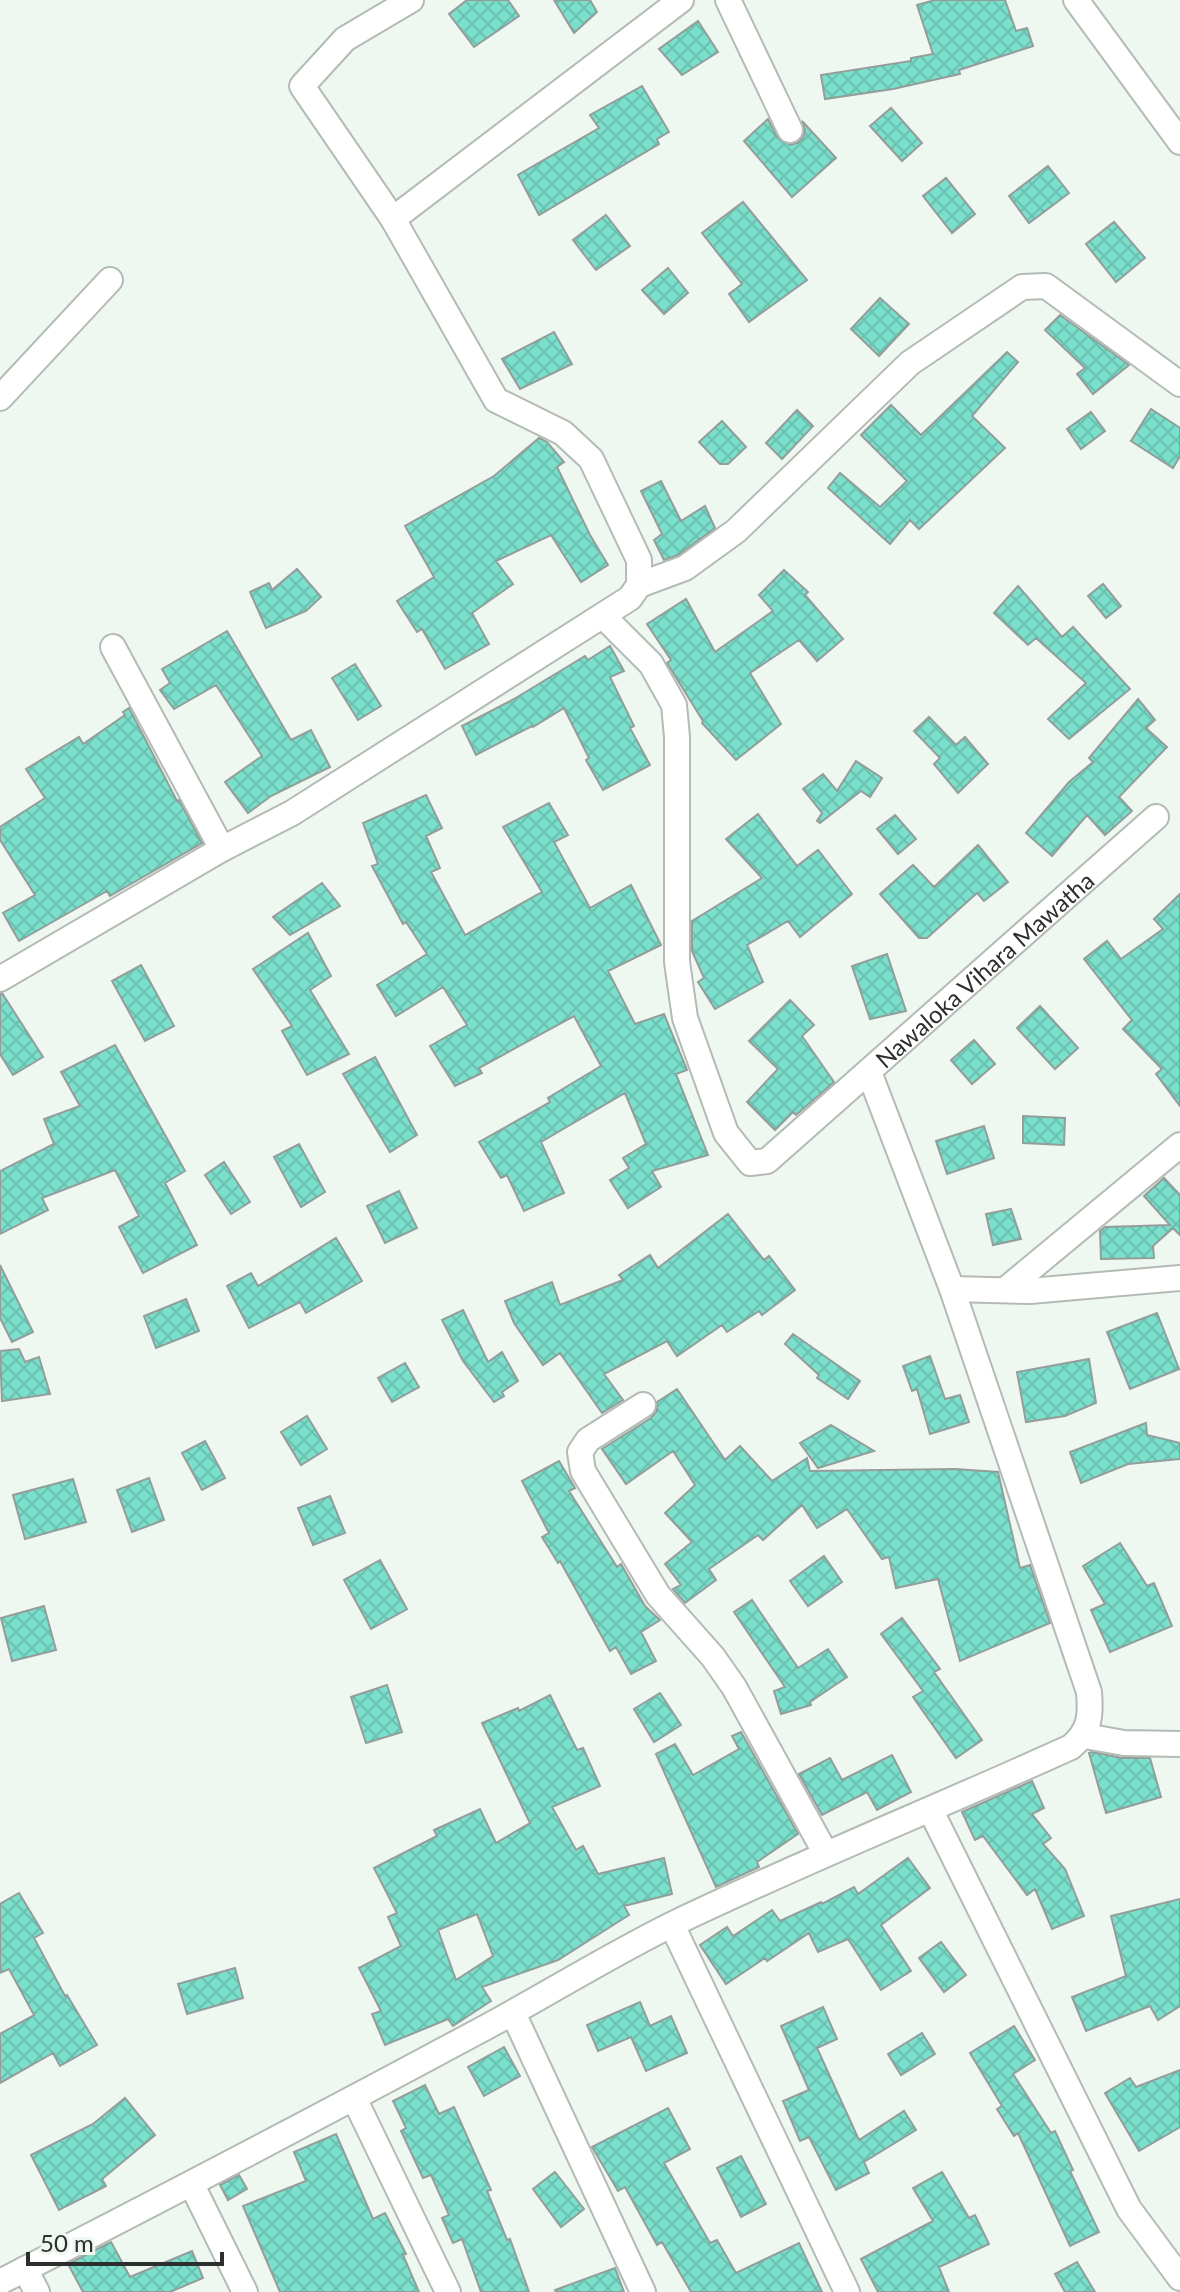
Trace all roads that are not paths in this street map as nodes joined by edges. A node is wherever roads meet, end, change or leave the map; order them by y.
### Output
1 (411, 0) edge
2 (681, 0) edge
3 (728, 0) edge
4 (1076, 0) edge
5 (790, 130) dead end
6 (1180, 142) edge
7 (393, 219) junction
8 (110, 280) dead end
9 (1180, 384) edge
10 (0, 398) edge
11 (639, 585) junction
12 (603, 616) junction
13 (113, 647) dead end
14 (1156, 817) dead end
15 (222, 849) junction
16 (1, 976) edge
17 (869, 1072) junction
18 (1180, 1145) edge
19 (1180, 1278) edge
20 (952, 1289) junction
21 (1005, 1290) junction
22 (643, 1405) dead end
23 (1085, 1736) junction
24 (1180, 1744) edge
25 (931, 1811) junction
26 (826, 1854) junction
27 (672, 1925) junction
28 (513, 2013) junction
29 (354, 2098) junction
30 (192, 2185) junction
31 (25, 2269) junction
32 (1180, 2278) edge
33 (0, 2282) edge
34 (37, 2292) edge
35 (245, 2292) edge
36 (448, 2292) edge
37 (643, 2292) edge
38 (847, 2292) edge

1 - 7 street
2 - 7 street
3 - 5 street
4 - 6 street
7 - 11 street
8 - 10 street
9 - 11 street
11 - 12 street
12 - 15 street
12 - 17 street
13 - 15 street
14 - 17 street, Nawaloka Vihara Mawatha
15 - 16 street
17 - 20 street, Nawaloka Vihara Mawatha
18 - 21 street
19 - 21 street
20 - 21 street
20 - 23 street, Nawaloka Vihara Mawatha
22 - 26 street
23 - 24 street
23 - 25 street
25 - 26 street
25 - 32 street
26 - 27 street
27 - 28 street
27 - 38 street
28 - 29 street
28 - 37 street
29 - 30 street
29 - 36 street
30 - 31 street
30 - 35 street
31 - 33 street
31 - 34 street

